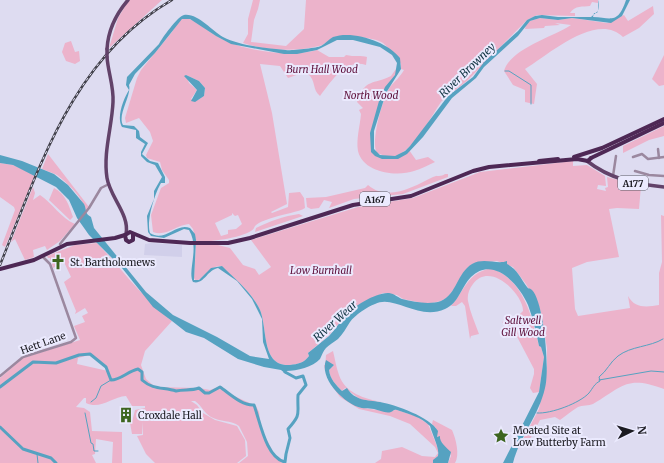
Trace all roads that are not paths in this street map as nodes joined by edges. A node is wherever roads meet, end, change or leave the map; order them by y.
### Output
1 (128, 0) edge
2 (664, 119) edge
3 (664, 123) edge
4 (658, 149) dead end
5 (585, 154) junction
6 (633, 157) dead end
7 (664, 157) edge
8 (615, 158) dead end
9 (659, 158) junction
10 (588, 160) junction
11 (636, 171) dead end
12 (664, 176) edge
13 (613, 177) junction
14 (108, 184) junction
15 (664, 187) edge
16 (128, 227) junction
17 (133, 234) junction
18 (126, 235) junction
19 (140, 238) junction
20 (112, 239) junction
21 (134, 239) junction
22 (127, 241) junction
23 (209, 243) junction
24 (60, 244) dead end
25 (42, 256) junction
26 (0, 269) edge
27 (0, 376) edge

1 - 14 main road, bridge
2 - 5 highway, A167
3 - 10 highway, A167
4 - 9 street
5 - 10 highway
5 - 10 highway
5 - 23 highway, A167
6 - 9 street
7 - 9 street
8 - 13 street
10 - 13 main road, A177
10 - 23 highway, A167
11 - 12 street
13 - 15 main road, A177
14 - 16 main road
14 - 24 street
16 - 17 main road
16 - 18 main road
17 - 18 highway, A167
17 - 19 highway, A167
17 - 21 highway
18 - 20 highway, A167
18 - 22 highway
19 - 21 highway, A167
19 - 23 highway, A167
20 - 22 highway, A167
20 - 25 highway, A167
21 - 22 highway, A167
25 - 26 highway, A167
25 - 27 street, Hett Lane

